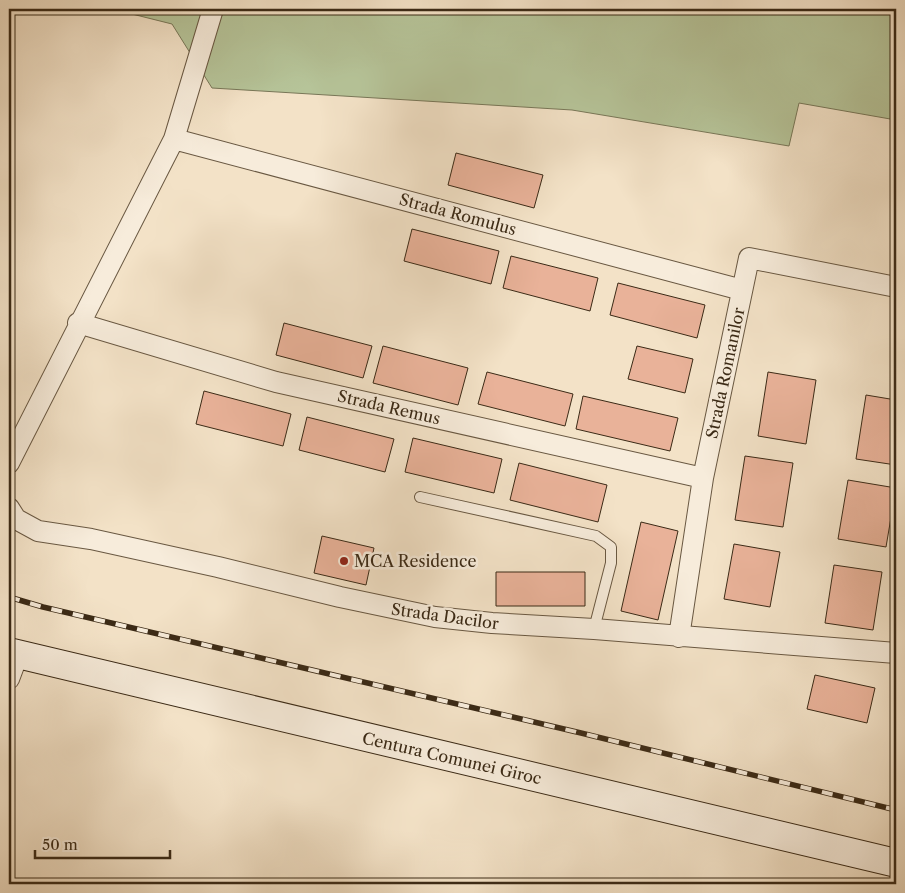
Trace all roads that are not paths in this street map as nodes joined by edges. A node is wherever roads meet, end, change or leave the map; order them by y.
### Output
1 (213, 9) edge
2 (174, 139) junction
3 (896, 287) edge
4 (742, 290) junction
5 (78, 323) junction
6 (9, 463) edge
7 (703, 478) junction
8 (420, 497) dead end
9 (9, 508) edge
10 (594, 629) junction
11 (679, 637) junction
12 (896, 653) edge
13 (12, 662) edge
14 (896, 863) edge

1 - 2 street
2 - 4 street, Strada Romulus
2 - 5 street
3 - 4 street, Strada Romanilor
4 - 7 street, Strada Romanilor
5 - 6 street
5 - 7 street, Strada Remus
7 - 11 street, Strada Romanilor
8 - 10 lane
9 - 10 street, Strada Dacilor
10 - 11 street, Strada Dacilor
11 - 12 street, Strada Dacilor
13 - 14 main road, Centura Comunei Giroc

